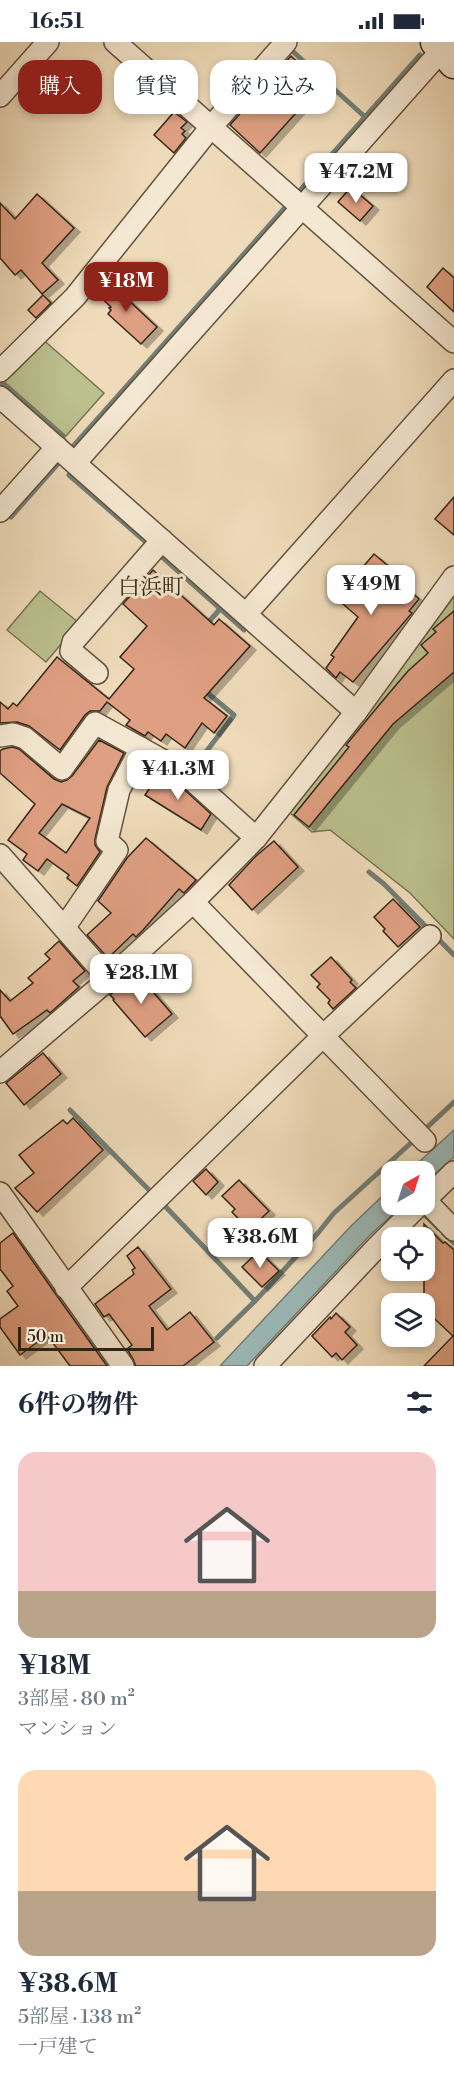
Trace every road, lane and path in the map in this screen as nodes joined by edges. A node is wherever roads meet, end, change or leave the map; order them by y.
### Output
1 (48, 42) edge
2 (115, 42) edge
3 (286, 42) edge
4 (446, 49) edge
5 (0, 96) edge
6 (211, 127) junction
7 (296, 203) junction
8 (454, 342) edge
9 (0, 371) edge
10 (454, 380) edge
11 (0, 397) edge
12 (66, 455) junction
13 (0, 511) edge
14 (162, 540) junction
15 (454, 577) edge
16 (246, 614) junction
17 (97, 673) dead end
18 (356, 712) junction
19 (0, 736) edge
20 (141, 748) junction
21 (256, 838) junction
22 (0, 855) edge
23 (193, 902) junction
24 (64, 928) junction
25 (430, 936) dead end
26 (109, 979) junction
27 (322, 1037) junction
28 (0, 1072) edge
29 (425, 1141) dead end
30 (454, 1172) edge
31 (435, 1190) edge
32 (0, 1193) edge
33 (410, 1215) edge
34 (435, 1215) edge
35 (454, 1230) edge
36 (66, 1288) junction
37 (123, 1366) edge
38 (265, 1366) edge

1 - 5 street
2 - 6 street
3 - 6 street
4 - 7 street
6 - 7 street
6 - 9 street
7 - 8 street
7 - 12 street
10 - 16 street
11 - 12 street
12 - 13 street
12 - 14 street
14 - 16 street
14 - 17 street
15 - 18 street
16 - 18 street
18 - 21 street
19 - 20 street
20 - 21 street
20 - 24 street
21 - 23 street
22 - 24 street
23 - 26 street
23 - 27 street
24 - 26 street
25 - 27 street
26 - 28 street
27 - 29 street
27 - 36 street
30 - 31 street
32 - 36 street
33 - 38 street
34 - 35 street
36 - 37 street

